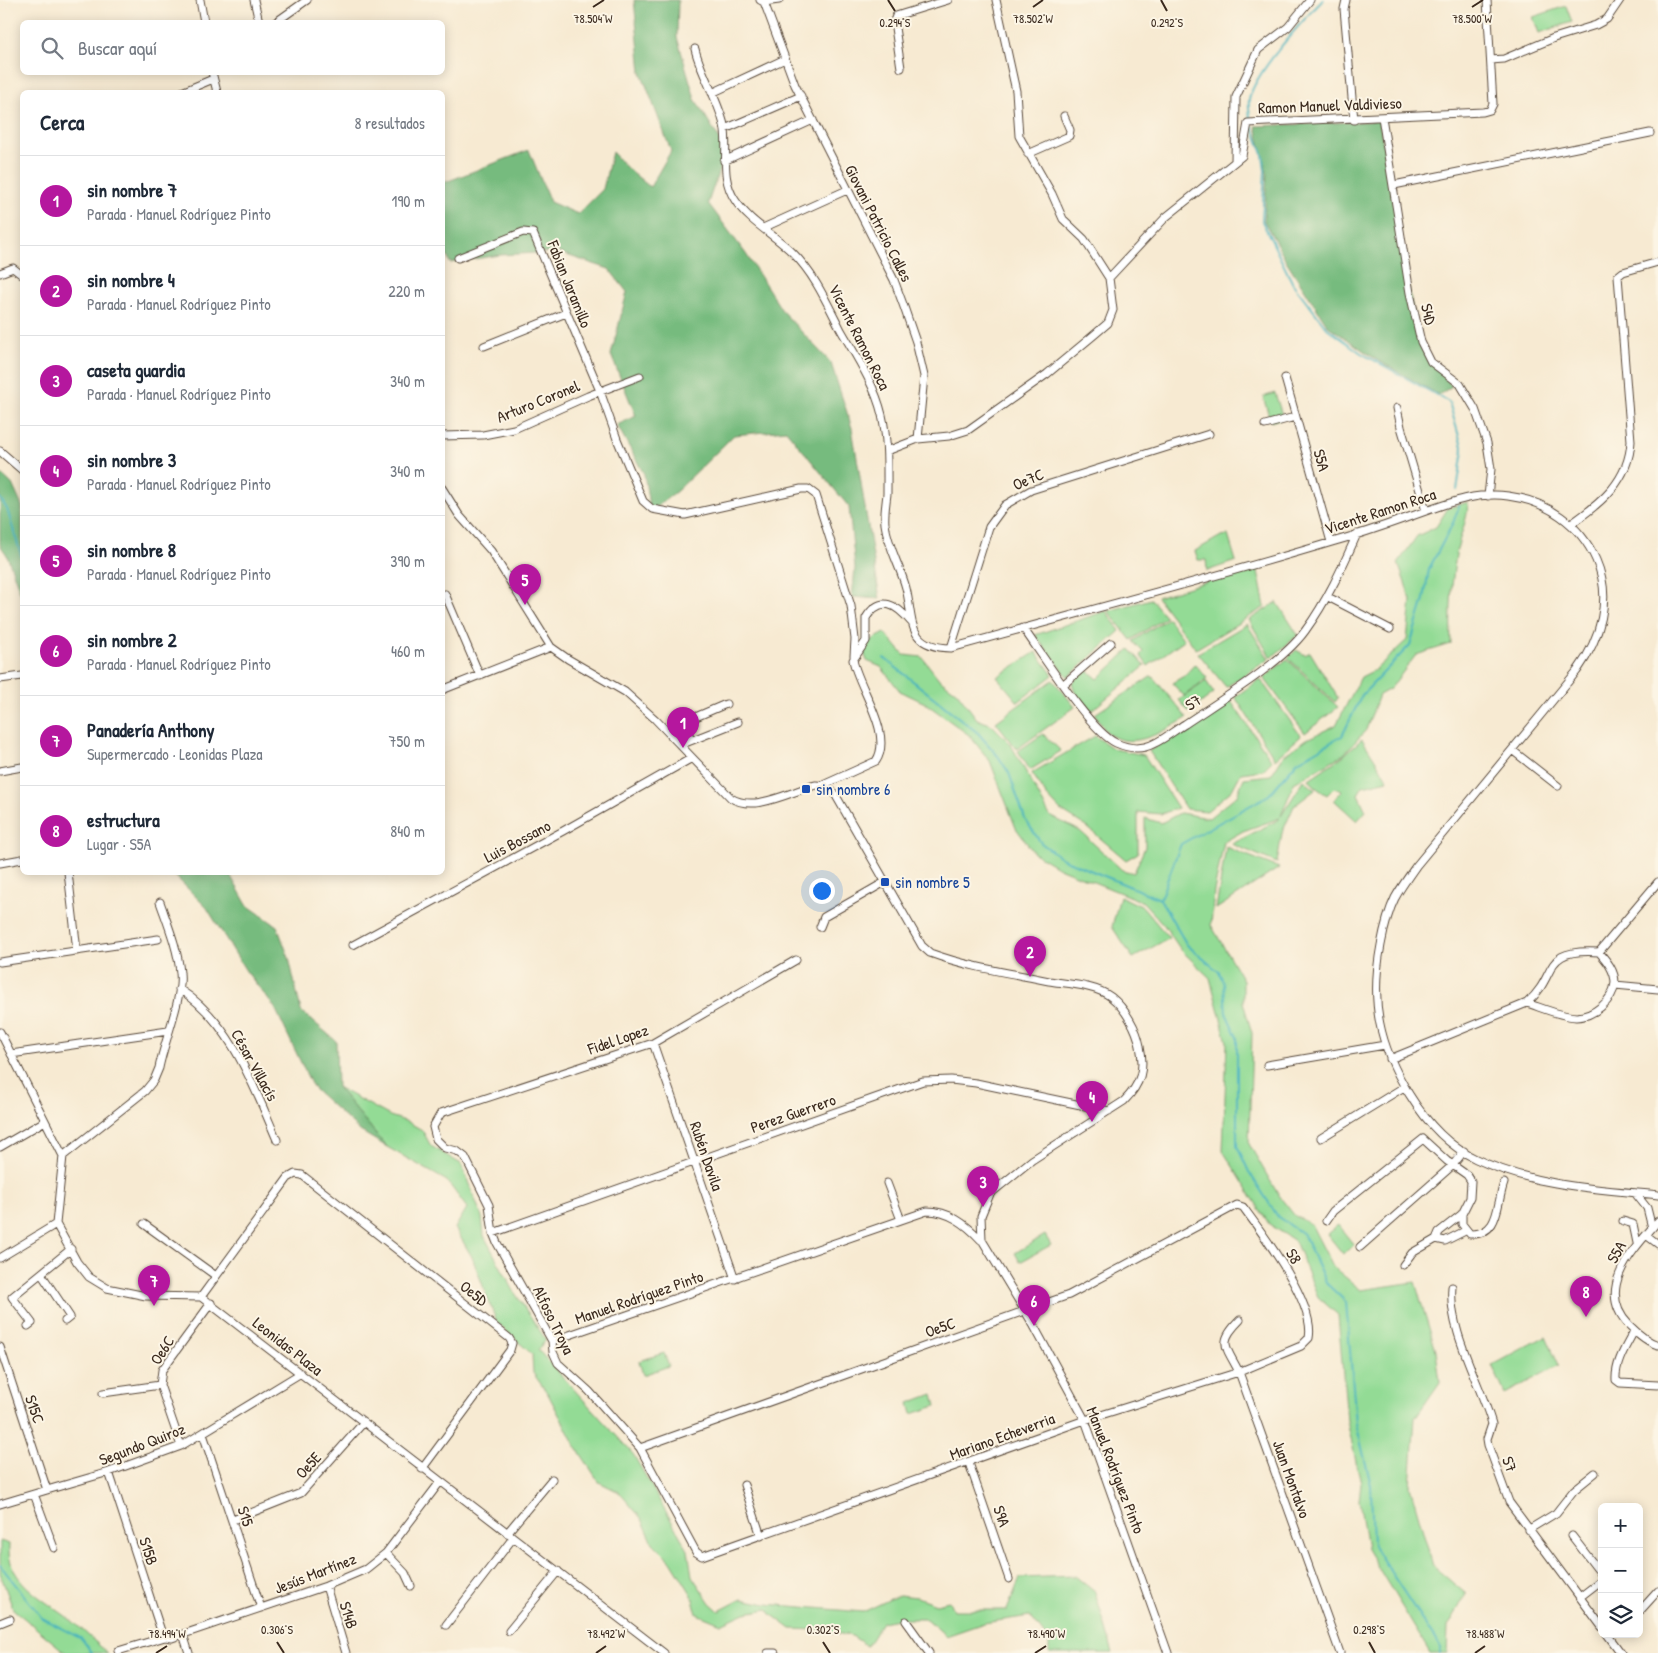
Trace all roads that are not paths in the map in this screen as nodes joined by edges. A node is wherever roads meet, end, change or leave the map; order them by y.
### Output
1 (200, 0) edge
2 (254, 0) edge
3 (307, 0) edge
4 (779, 0) edge
5 (948, 0) edge
6 (996, 0) edge
7 (1310, 0) edge
8 (1346, 0) edge
9 (1488, 0) edge
10 (1620, 0) edge
11 (762, 1) edge
12 (204, 20) edge
13 (259, 20) edge
14 (279, 20) edge
15 (694, 49) dead end
16 (785, 59) junction
17 (1491, 60) junction
18 (901, 68) dead end
19 (212, 76) edge
20 (186, 90) edge
21 (216, 90) edge
22 (712, 94) junction
23 (800, 96) junction
24 (1064, 116) dead end
25 (1382, 117) junction
26 (814, 120) junction
27 (1354, 120) junction
28 (725, 129) junction
29 (1650, 133) dead end
30 (1028, 154) junction
31 (724, 161) junction
32 (1235, 162) junction
33 (1394, 185) junction
34 (847, 190) junction
35 (763, 228) junction
36 (458, 258) dead end
37 (1658, 262) edge
38 (0, 273) edge
39 (20, 273) edge
40 (1109, 278) junction
41 (566, 314) junction
42 (484, 346) dead end
43 (640, 376) dead end
44 (1285, 382) dead end
45 (600, 391) junction
46 (1398, 408) dead end
47 (1295, 416) junction
48 (1265, 425) dead end
49 (1209, 434) dead end
50 (445, 436) edge
51 (918, 439) junction
52 (0, 451) edge
53 (887, 451) junction
54 (20, 468) edge
55 (445, 493) edge
56 (1488, 496) junction
57 (1426, 511) junction
58 (1571, 524) junction
59 (1357, 534) junction
60 (1331, 542) junction
61 (445, 596) edge
62 (1328, 597) junction
63 (911, 623) junction
64 (1023, 628) junction
65 (1390, 629) dead end
66 (1111, 643) dead end
67 (551, 647) junction
68 (951, 648) junction
69 (854, 656) junction
70 (20, 676) edge
71 (480, 676) junction
72 (0, 679) edge
73 (1064, 684) junction
74 (445, 689) edge
75 (726, 704) dead end
76 (738, 722) dead end
77 (691, 740) junction
78 (680, 745) junction
79 (1512, 750) junction
80 (692, 758) junction
81 (20, 767) edge
82 (0, 771) edge
83 (823, 785) junction
84 (1558, 786) dead end
85 (20, 859) edge
86 (0, 863) edge
87 (68, 875) edge
88 (885, 882) junction
89 (1658, 882) edge
90 (160, 902) dead end
91 (820, 927) dead end
92 (158, 939) dead end
93 (353, 945) dead end
94 (78, 951) junction
95 (1599, 952) junction
96 (796, 960) dead end
97 (0, 962) edge
98 (1615, 984) junction
99 (179, 989) junction
100 (1658, 990) edge
101 (1527, 1003) junction
102 (168, 1031) junction
103 (0, 1032) edge
104 (653, 1042) junction
105 (1384, 1045) junction
106 (11, 1054) junction
107 (1390, 1059) junction
108 (1267, 1065) dead end
109 (1404, 1087) junction
110 (1109, 1112) junction
111 (437, 1117) joint
112 (45, 1121) junction
113 (1321, 1138) dead end
114 (277, 1140) dead end
115 (0, 1147) edge
116 (1464, 1151) junction
117 (63, 1156) junction
118 (694, 1161) junction
119 (1453, 1165) junction
120 (887, 1183) dead end
121 (1504, 1183) dead end
122 (1634, 1193) junction
123 (1658, 1195) edge
124 (1237, 1205) joint
125 (1462, 1214) junction
126 (901, 1220) junction
127 (1326, 1221) dead end
128 (1623, 1221) dead end
129 (1658, 1221) edge
130 (56, 1224) junction
131 (144, 1224) dead end
132 (1652, 1228) junction
133 (1465, 1231) junction
134 (493, 1233) junction
135 (1646, 1235) junction
136 (1436, 1239) junction
137 (982, 1240) junction
138 (1637, 1243) junction
139 (1658, 1244) edge
140 (1360, 1246) dead end
141 (71, 1249) junction
142 (0, 1258) edge
143 (1403, 1266) dead end
144 (42, 1274) junction
145 (216, 1276) junction
146 (735, 1279) junction
147 (1452, 1287) dead end
148 (201, 1297) junction
149 (211, 1303) junction
150 (1025, 1312) junction
151 (1240, 1320) dead end
152 (65, 1321) dead end
153 (28, 1326) dead end
154 (1634, 1330) junction
155 (1310, 1332) joint
156 (552, 1341) junction
157 (1658, 1345) edge
158 (0, 1347) edge
159 (1239, 1372) junction
160 (301, 1373) junction
161 (160, 1385) junction
162 (1658, 1385) edge
163 (103, 1393) dead end
164 (1085, 1420) junction
165 (364, 1422) junction
166 (203, 1434) junction
167 (180, 1446) junction
168 (640, 1448) junction
169 (968, 1463) junction
170 (422, 1469) junction
171 (109, 1472) junction
172 (1595, 1473) dead end
173 (552, 1479) dead end
174 (440, 1482) junction
175 (744, 1485) dead end
176 (48, 1490) junction
177 (34, 1494) junction
178 (0, 1504) edge
179 (233, 1520) junction
180 (1528, 1530) junction
181 (510, 1536) junction
182 (761, 1536) junction
183 (1572, 1536) dead end
184 (54, 1548) dead end
185 (696, 1552) joint
186 (386, 1553) junction
187 (1598, 1569) edge
188 (558, 1571) junction
189 (1009, 1579) dead end
190 (1598, 1583) edge
191 (326, 1586) junction
192 (411, 1586) dead end
193 (1658, 1591) edge
194 (1580, 1597) junction
195 (261, 1608) junction
196 (1643, 1608) edge
197 (10, 1619) dead end
198 (906, 1621) dead end
199 (1598, 1622) edge
200 (0, 1623) edge
201 (446, 1625) dead end
202 (509, 1631) dead end
203 (183, 1634) junction
204 (165, 1638) junction
205 (1611, 1638) edge
206 (118, 1651) dead end
207 (189, 1653) edge
208 (346, 1653) edge
209 (664, 1653) edge
210 (929, 1653) edge
211 (1168, 1653) edge
212 (1340, 1653) edge
213 (1621, 1653) edge

1 - 12 street
2 - 13 street
3 - 14 street
4 - 11 street
5 - 18 street
6 - 30 street
7 - 32 street
8 - 27 street
9 - 17 street, Ramon Manuel Valdivieso
10 - 17 street
11 - 16 street, Giovani Patricio Calles
15 - 22 street, Vicente Ramon Roca
16 - 22 street
16 - 23 street, Giovani Patricio Calles
17 - 25 street, Ramon Manuel Valdivieso
19 - 20 street
19 - 21 street
22 - 28 street, Vicente Ramon Roca
23 - 26 street, Giovani Patricio Calles
23 - 28 street
24 - 30 street
25 - 27 street, Ramon Manuel Valdivieso
25 - 33 street, S4D
26 - 31 street
26 - 34 street, Giovani Patricio Calles
27 - 32 street, Ramon Manuel Valdivieso
28 - 31 street, Vicente Ramon Roca
29 - 33 street
30 - 40 street
31 - 35 street, Vicente Ramon Roca
32 - 40 street, Ramon Manuel Valdivieso
33 - 56 street, S4D
34 - 35 street
34 - 51 street, Giovani Patricio Calles
35 - 53 street, Vicente Ramon Roca
36 - 41 street, Fabian Jaramillo
37 - 58 street
38 - 39 street
40 - 51 street
41 - 42 street
41 - 45 street, Fabian Jaramillo
43 - 45 street, Arturo Coronel
44 - 47 street, S5A
45 - 50 street, Arturo Coronel
45 - 69 street, Fabian Jaramillo
46 - 57 street
47 - 48 street
47 - 60 street, S5A
49 - 68 street, Oe7C
51 - 53 street
52 - 54 street
53 - 63 street, Vicente Ramon Roca
55 - 67 street
56 - 57 street, Vicente Ramon Roca
56 - 58 street, Vicente Ramon Roca
57 - 59 street, Vicente Ramon Roca
58 - 79 street, Vicente Ramon Roca
59 - 60 street, Vicente Ramon Roca
59 - 62 street, S7
60 - 64 street, Vicente Ramon Roca
61 - 71 street
62 - 65 street
62 - 73 street, S7
63 - 68 street, Vicente Ramon Roca
63 - 69 street
64 - 68 street, Vicente Ramon Roca
64 - 73 street, S7
66 - 73 street
67 - 71 street
67 - 78 street
69 - 83 street
70 - 72 street
71 - 74 street
75 - 77 street
76 - 77 street
77 - 78 street
78 - 80 street
79 - 84 street
79 - 105 street, Vicente Ramon Roca
80 - 83 street
80 - 93 street, Luis Bossano
81 - 82 street
83 - 88 street, Manuel Rodríguez Pinto
85 - 86 street
87 - 94 street
88 - 91 street
88 - 110 street, Manuel Rodríguez Pinto
89 - 95 street
90 - 99 street
92 - 94 street
94 - 97 street
95 - 98 street
95 - 101 street
96 - 104 street, Fidel Lopez
98 - 100 street
98 - 101 street
99 - 102 street
99 - 114 street, César Villacís
101 - 107 street
102 - 106 street
102 - 117 street
103 - 106 street
104 - 111 street, Fidel Lopez
104 - 118 street, Rubén Davila
105 - 107 street, Vicente Ramon Roca
105 - 108 street
106 - 112 street
107 - 109 street, Vicente Ramon Roca
109 - 113 street
109 - 116 street, Vicente Ramon Roca
110 - 118 street, Perez Guerrero
110 - 137 street, Manuel Rodríguez Pinto
111 - 134 street, Alfoso Troya
112 - 115 street
112 - 117 street
116 - 119 street
116 - 122 street, Vicente Ramon Roca
117 - 130 street
118 - 134 street, Perez Guerrero
118 - 146 street, Rubén Davila
119 - 125 street
119 - 127 street
119 - 140 street
120 - 126 street
121 - 133 street
122 - 123 street, Vicente Ramon Roca
122 - 132 street
124 - 150 street, Oe5C
124 - 155 street, S8
125 - 133 street
125 - 136 street
126 - 137 street, Manuel Rodríguez Pinto
126 - 146 street, Manuel Rodríguez Pinto
128 - 138 street
129 - 132 street, S5A
130 - 141 street, Leonidas Plaza
130 - 142 street
131 - 145 street
132 - 135 street, S5A
133 - 136 street
134 - 156 street, Alfoso Troya
135 - 138 street, S5A
135 - 139 street
136 - 143 street
137 - 150 street, Manuel Rodríguez Pinto
138 - 154 street, S5A
141 - 144 street
141 - 148 street, Leonidas Plaza
144 - 152 street
144 - 153 street
145 - 148 street
145 - 170 street, Oe5D
146 - 156 street, Manuel Rodríguez Pinto
147 - 180 street, S7
148 - 149 street, Leonidas Plaza
149 - 160 street, Leonidas Plaza
149 - 161 street, Oe6C
150 - 164 street, Manuel Rodríguez Pinto
150 - 168 street, Oe5C
151 - 159 street, Juan Montalvo
154 - 157 street, S5A
154 - 162 street
155 - 159 street, Mariano Echeverria
156 - 168 street, Alfoso Troya
158 - 176 street, S15C
159 - 164 street, Mariano Echeverria
159 - 212 street, Juan Montalvo
160 - 165 street, Leonidas Plaza
160 - 166 street, Segundo Quiroz
161 - 163 street
161 - 167 street, Oe6C
164 - 169 street, Mariano Echeverria
164 - 211 street, Manuel Rodríguez Pinto
165 - 170 street, Leonidas Plaza
165 - 179 street, Oe5E
166 - 167 street, Segundo Quiroz
166 - 179 street, S15
167 - 171 street, Segundo Quiroz
168 - 185 street, Alfoso Troya
169 - 182 street, Mariano Echeverria
169 - 189 street, S9A
170 - 174 street, Leonidas Plaza
171 - 176 street, Segundo Quiroz
171 - 204 street, S15B
172 - 180 street
173 - 181 street
174 - 181 street, Leonidas Plaza
174 - 186 street, Jesús Martínez
175 - 182 street
176 - 177 street, Segundo Quiroz
177 - 178 street, Segundo Quiroz
177 - 184 street
179 - 195 street, S15
180 - 194 street, S7
181 - 188 street, Leonidas Plaza
181 - 201 street
182 - 185 street, Mariano Echeverria
183 - 187 street
186 - 191 street, Jesús Martínez
186 - 192 street
188 - 202 street
188 - 209 street, Leonidas Plaza
190 - 194 street
191 - 195 street, Jesús Martínez
191 - 208 street, S14B
193 - 196 street
194 - 199 street, S7
195 - 203 street, Jesús Martínez
197 - 200 street
198 - 210 street
203 - 204 street, Jesús Martínez
203 - 207 street
204 - 206 street, Jesús Martínez
205 - 213 street

